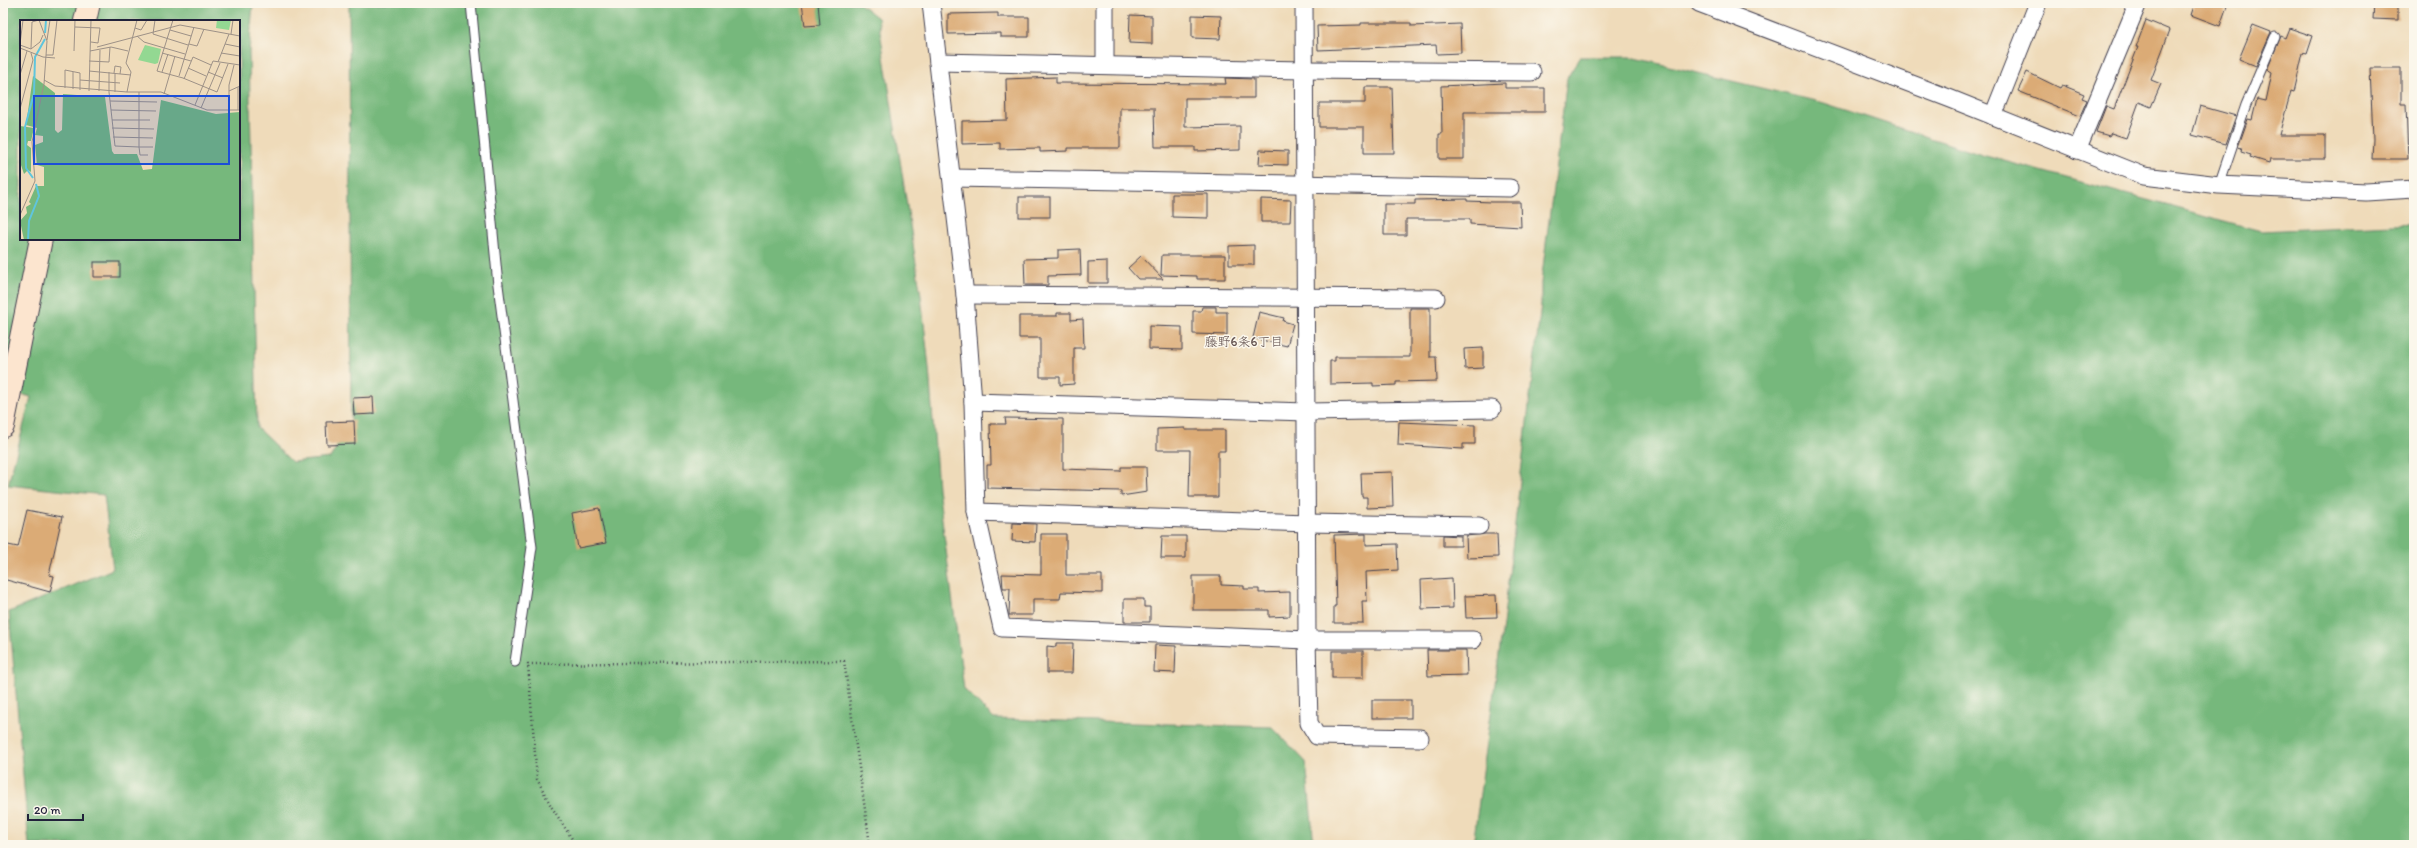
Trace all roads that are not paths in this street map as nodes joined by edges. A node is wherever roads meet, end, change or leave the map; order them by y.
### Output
1 (89, 3) edge
2 (471, 3) edge
3 (930, 3) edge
4 (1105, 3) edge
5 (1304, 3) edge
6 (1699, 3) edge
7 (2038, 3) edge
8 (2138, 3) edge
9 (85, 20) edge
10 (2275, 37) dead end
11 (938, 62) junction
12 (1105, 65) junction
13 (1305, 70) junction
14 (1532, 72) dead end
15 (1993, 116) junction
16 (2078, 150) junction
17 (952, 178) junction
18 (1305, 185) junction
19 (2219, 185) junction
20 (1510, 188) dead end
21 (2414, 189) edge
22 (41, 240) edge
23 (965, 295) junction
24 (1436, 298) dead end
25 (1306, 299) junction
26 (973, 402) junction
27 (1492, 409) dead end
28 (1307, 412) junction
29 (3, 426) edge
30 (976, 512) junction
31 (1307, 523) junction
32 (1479, 526) dead end
33 (1307, 640) junction
34 (1473, 640) dead end
35 (515, 662) dead end
36 (1420, 738) dead end

1 - 9 street
2 - 35 lane
3 - 11 street
4 - 12 street
5 - 13 street
6 - 15 street
7 - 15 street
8 - 16 street
10 - 19 lane
11 - 12 street
11 - 17 street
12 - 13 street
13 - 14 street
13 - 18 street
15 - 16 street
16 - 19 street
17 - 18 street
17 - 23 street
18 - 20 street
18 - 25 street
19 - 21 street
22 - 29 street
23 - 25 street
23 - 26 street
24 - 25 street
25 - 28 street
26 - 28 street
26 - 30 street
27 - 28 street
28 - 31 street
30 - 31 street
30 - 33 street
31 - 32 street
31 - 33 street
33 - 34 street
33 - 36 street

